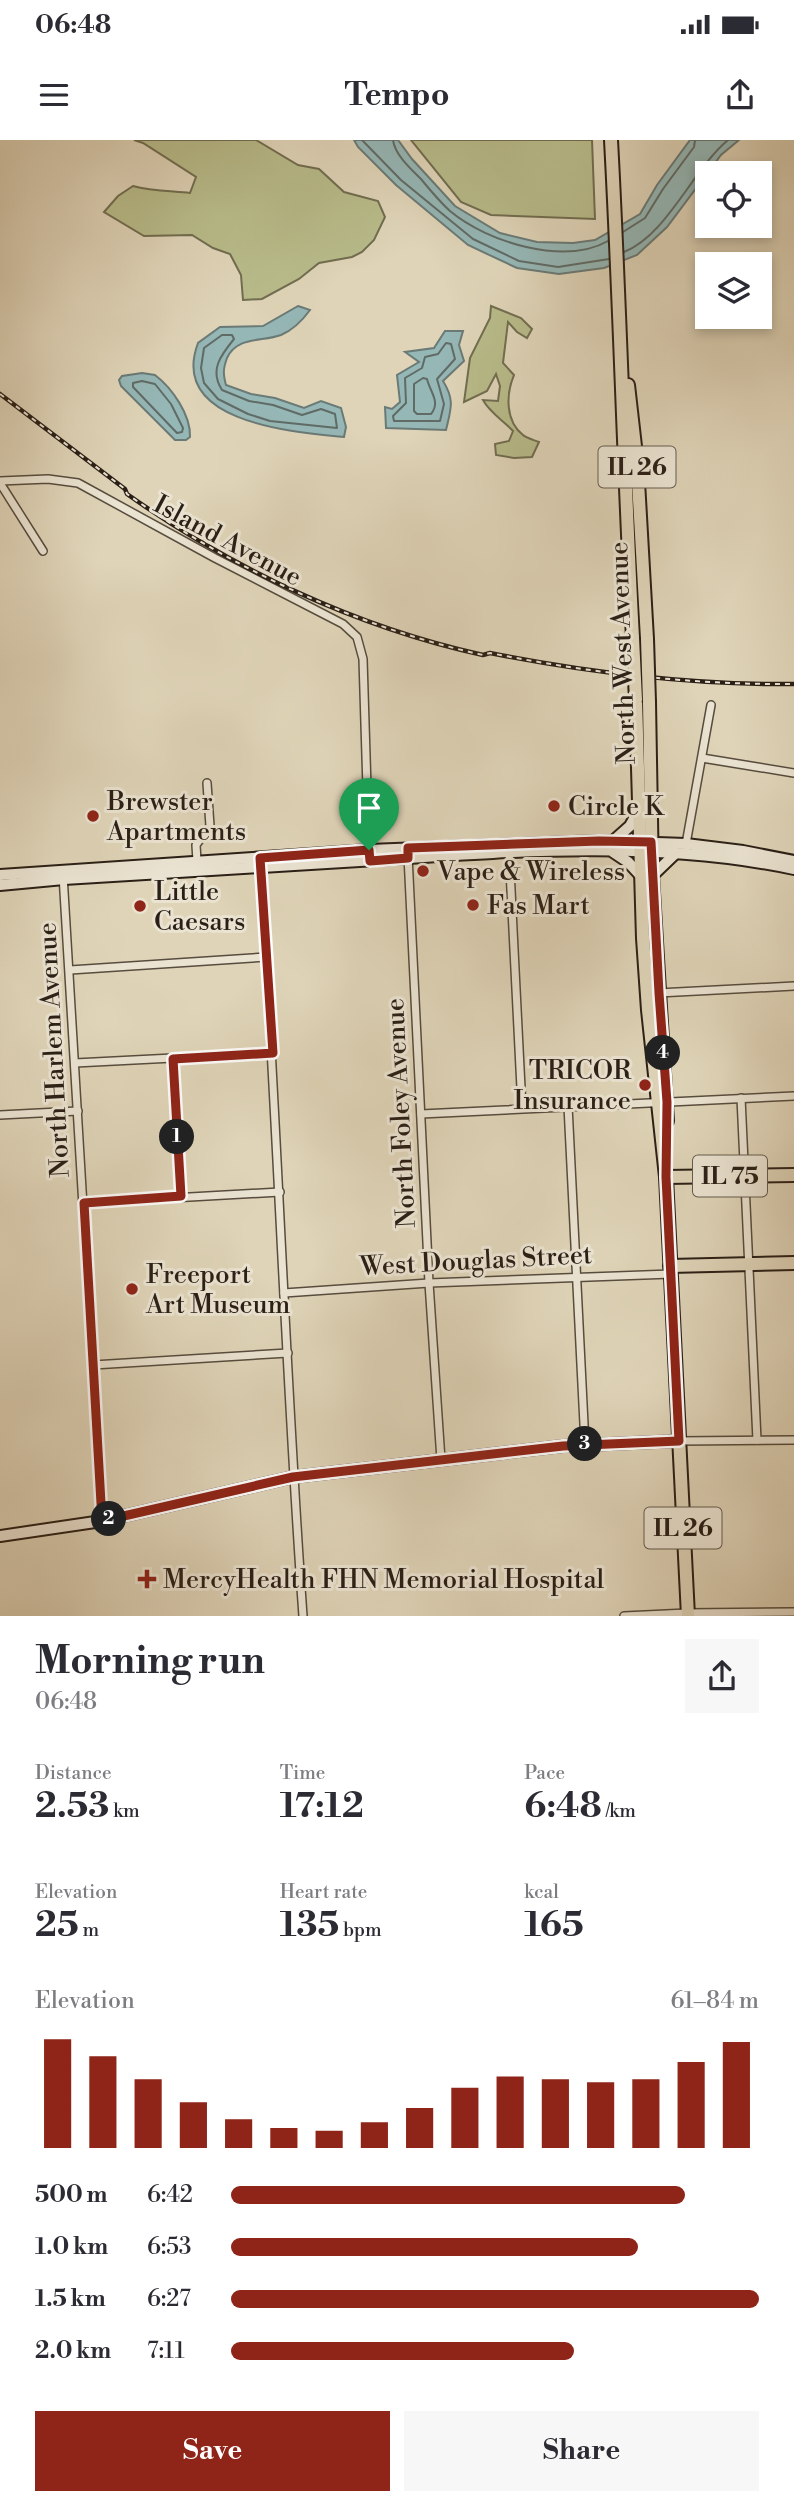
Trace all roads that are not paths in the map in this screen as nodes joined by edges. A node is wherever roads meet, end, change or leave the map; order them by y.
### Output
1 (611, 140) edge
2 (619, 295) junction
3 (0, 482) edge
4 (43, 551) dead end
5 (643, 701) junction
6 (711, 705) dead end
7 (702, 758) junction
8 (794, 773) edge
9 (207, 783) dead end
10 (639, 808) junction
11 (650, 820) junction
12 (686, 844) junction
13 (613, 847) junction
14 (645, 847) junction
15 (509, 848) junction
16 (674, 848) junction
17 (408, 853) junction
18 (369, 856) junction
19 (794, 861) edge
20 (197, 862) junction
21 (260, 863) junction
22 (794, 869) edge
23 (63, 874) junction
24 (0, 875) edge
25 (646, 876) junction
26 (0, 885) edge
27 (267, 957) junction
28 (70, 970) junction
29 (794, 986) edge
30 (653, 993) junction
31 (273, 1053) junction
32 (173, 1059) junction
33 (75, 1063) junction
34 (794, 1096) edge
35 (741, 1098) junction
36 (663, 1102) junction
37 (568, 1106) junction
38 (522, 1108) junction
39 (78, 1111) junction
40 (421, 1114) junction
41 (0, 1115) edge
42 (794, 1175) edge
43 (743, 1176) junction
44 (666, 1177) junction
45 (280, 1192) junction
46 (181, 1196) junction
47 (84, 1203) junction
48 (794, 1263) edge
49 (748, 1265) junction
50 (670, 1270) junction
51 (576, 1276) junction
52 (429, 1283) junction
53 (285, 1293) junction
54 (288, 1353) junction
55 (93, 1364) junction
56 (757, 1440) junction
57 (794, 1440) edge
58 (679, 1441) junction
59 (585, 1444) junction
60 (441, 1460) junction
61 (293, 1477) junction
62 (102, 1521) junction
63 (0, 1536) edge
64 (794, 1612) edge
65 (687, 1614) edge
66 (303, 1616) edge
67 (624, 1616) edge

1 - 2 main road, North West Avenue / IL 26
2 - 5 main road, North West Avenue / IL 26, bridge
2 - 5 main road, North West Avenue / IL 26, bridge
3 - 4 street
3 - 18 street, Island Avenue
5 - 10 main road, North West Avenue / IL 26
5 - 11 main road, North West Avenue / IL 26
6 - 7 street
7 - 8 street
7 - 12 street
9 - 20 street
10 - 13 main road
10 - 14 main road, North West Avenue / IL 26
11 - 14 main road, North West Avenue / IL 26
11 - 16 main road
12 - 16 main road
12 - 19 main road
13 - 14 main road
13 - 15 main road
13 - 25 main road
14 - 16 main road
14 - 25 main road, North West Avenue / IL 26
15 - 17 main road
15 - 38 street
16 - 22 main road
16 - 25 main road
17 - 18 main road
17 - 40 street, North Foley Avenue
18 - 21 main road
20 - 21 main road
20 - 23 main road
21 - 23 main road
21 - 27 street
23 - 24 main road
23 - 26 main road
23 - 28 street, North Harlem Avenue
25 - 30 main road, North West Avenue / IL 26
27 - 28 street
27 - 31 street
28 - 33 street, North Harlem Avenue
29 - 30 street
30 - 36 main road, North West Avenue / IL 26
31 - 32 street
31 - 45 street
32 - 33 street
32 - 46 street
33 - 39 street, North Harlem Avenue
34 - 35 street
35 - 36 street
35 - 43 street
36 - 37 street
36 - 44 main road, North West Avenue / IL 26
37 - 38 street
37 - 51 street
38 - 40 street
39 - 41 street
39 - 47 street, North Harlem Avenue
40 - 52 street, North Foley Avenue
42 - 43 main road, IL 75
43 - 44 main road, IL 75
43 - 49 street
44 - 50 main road, North West Avenue / IL 26
45 - 46 street
45 - 53 street
46 - 47 street
47 - 55 street, North Harlem Avenue
48 - 49 main road, West Douglas Street
49 - 50 main road, West Douglas Street
49 - 56 street
50 - 51 street, West Douglas Street
50 - 58 main road, North West Avenue / IL 26
51 - 52 street, West Douglas Street
51 - 59 street
52 - 53 street, West Douglas Street
52 - 60 street, North Foley Avenue
53 - 54 street
54 - 55 street
54 - 61 street
55 - 62 street, North Harlem Avenue
56 - 57 street
56 - 58 street
58 - 59 main road
58 - 65 main road, IL 26
59 - 60 main road
60 - 61 main road
61 - 62 main road
61 - 66 street
62 - 63 main road
64 - 65 street
65 - 67 street

